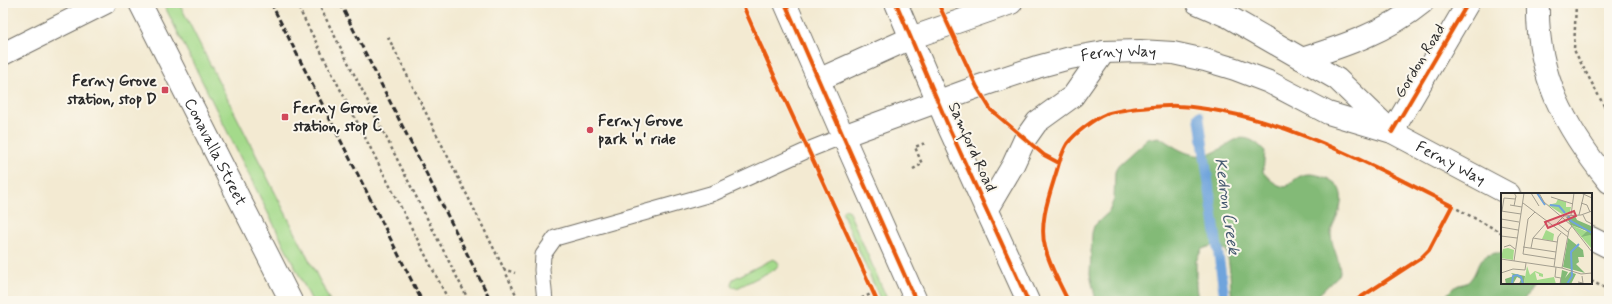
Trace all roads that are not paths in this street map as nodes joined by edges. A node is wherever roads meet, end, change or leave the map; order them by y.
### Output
1 (105, 3) edge
2 (140, 3) edge
3 (785, 3) edge
4 (896, 3) edge
5 (1010, 3) edge
6 (1197, 3) edge
7 (1422, 3) edge
8 (1468, 3) edge
9 (1538, 3) edge
10 (911, 38) junction
11 (1104, 52) junction
12 (3, 54) edge
13 (1302, 59) junction
14 (818, 80) junction
15 (938, 102) junction
16 (1392, 132) junction
17 (843, 136) junction
18 (1609, 182) edge
19 (1507, 193) edge
20 (987, 209) junction
21 (1592, 239) edge
22 (1609, 248) edge
23 (291, 301) edge
24 (545, 301) edge
25 (916, 301) edge
26 (1028, 301) edge

1 - 12 street
2 - 23 street, Conavalla Street
3 - 14 street
4 - 10 street, Samford Road
5 - 10 street
6 - 13 street, Ferny Way
7 - 13 street
8 - 16 street, Gordon Road
9 - 18 street
10 - 14 street
10 - 15 street, Samford Road
11 - 15 street, Ferny Way
11 - 16 street, Ferny Way
11 - 20 street
13 - 16 street, Ferny Way
14 - 17 street
15 - 17 street, Ferny Way
15 - 20 street, Samford Road
16 - 19 street, Ferny Way
17 - 24 lane
17 - 25 street
20 - 26 street, Samford Road
21 - 22 street

